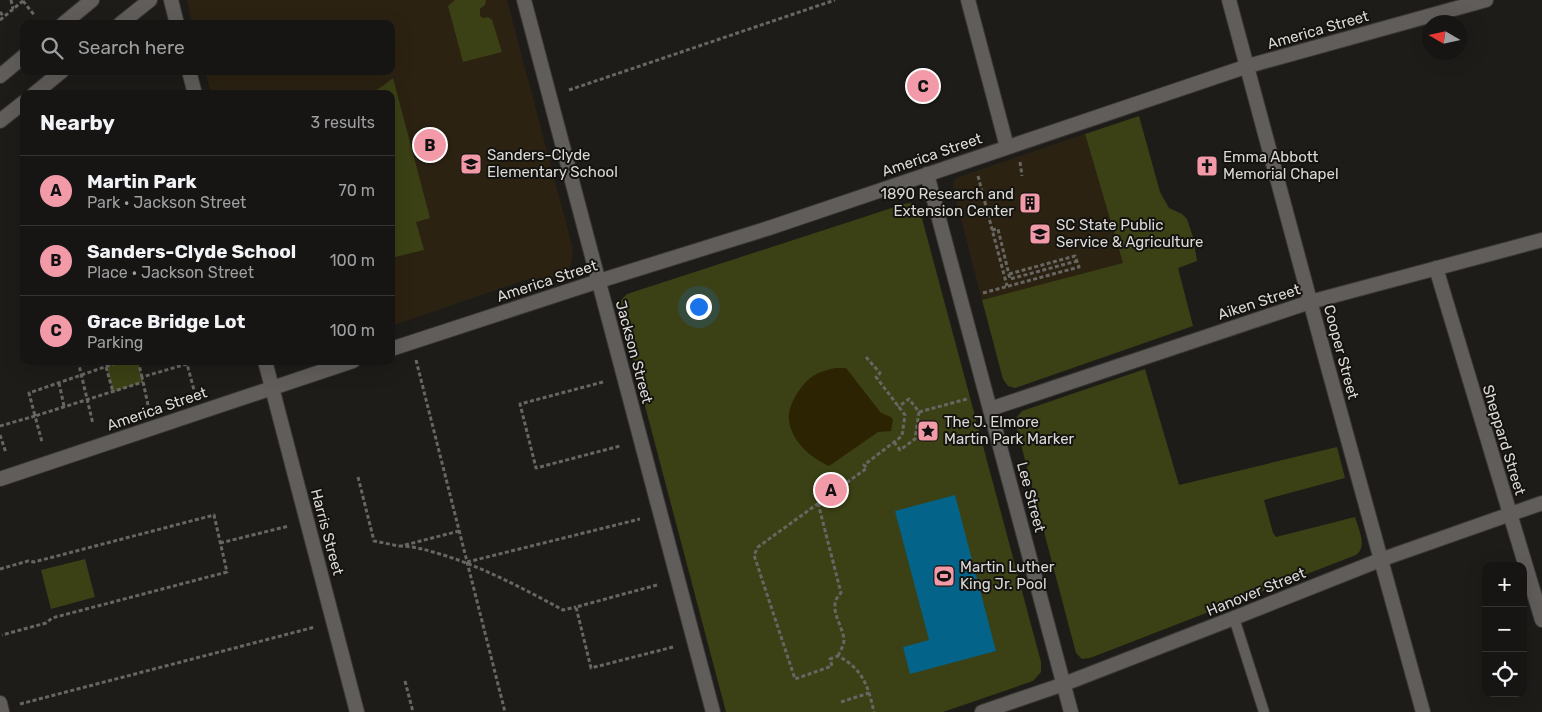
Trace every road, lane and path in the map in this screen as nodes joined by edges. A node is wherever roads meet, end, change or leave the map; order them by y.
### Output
1 (11, 0) edge
2 (24, 0) edge
3 (92, 0) edge
4 (150, 0) edge
5 (171, 0) edge
6 (524, 0) edge
7 (835, 0) edge
8 (968, 0) edge
9 (1229, 0) edge
10 (1486, 0) edge
11 (13, 9) junction
12 (0, 12) edge
13 (35, 16) dead end
14 (4, 17) junction
15 (0, 20) edge
16 (68, 20) edge
17 (125, 20) edge
18 (176, 20) edge
19 (20, 59) edge
20 (1248, 66) junction
21 (57, 75) edge
22 (190, 75) edge
23 (0, 76) edge
24 (39, 90) edge
25 (194, 90) edge
26 (569, 90) dead end
27 (20, 105) edge
28 (0, 121) edge
29 (1007, 147) junction
30 (1020, 162) dead end
31 (928, 174) junction
32 (978, 175) dead end
33 (1022, 176) dead end
34 (992, 230) junction
35 (1542, 240) edge
36 (1436, 268) junction
37 (599, 281) junction
38 (1007, 286) junction
39 (983, 293) dead end
40 (1310, 302) junction
41 (395, 348) edge
42 (866, 356) dead end
43 (416, 360) dead end
44 (79, 365) edge
45 (111, 365) edge
46 (139, 365) edge
47 (184, 365) edge
48 (187, 365) edge
49 (266, 365) edge
50 (341, 365) edge
51 (106, 367) junction
52 (81, 376) junction
53 (142, 377) junction
54 (143, 382) junction
55 (603, 382) dead end
56 (59, 383) junction
57 (272, 388) junction
58 (194, 390) dead end
59 (113, 392) junction
60 (87, 399) junction
61 (967, 399) dead end
62 (148, 405) dead end
63 (64, 406) junction
64 (898, 407) junction
65 (990, 410) junction
66 (918, 412) junction
67 (35, 416) junction
68 (93, 424) dead end
69 (0, 426) edge
70 (0, 435) edge
71 (42, 442) dead end
72 (894, 442) junction
73 (620, 446) dead end
74 (6, 454) dead end
75 (358, 478) dead end
76 (0, 480) edge
77 (818, 503) junction
78 (1542, 503) edge
79 (1509, 514) junction
80 (640, 519) dead end
81 (289, 526) dead end
82 (459, 531) junction
83 (220, 543) junction
84 (399, 546) junction
85 (1380, 560) junction
86 (467, 562) junction
87 (0, 568) edge
88 (657, 585) dead end
89 (576, 607) junction
90 (1234, 618) junction
91 (1542, 620) edge
92 (315, 627) dead end
93 (2, 635) dead end
94 (673, 647) dead end
95 (838, 656) junction
96 (405, 681) dead end
97 (1064, 684) junction
98 (869, 692) junction
99 (841, 702) dead end
100 (0, 703) edge
101 (20, 704) dead end
102 (2, 712) edge
103 (357, 712) edge
104 (413, 712) edge
105 (505, 712) edge
106 (713, 712) edge
107 (874, 712) edge
108 (982, 712) edge
109 (1071, 712) edge
110 (1264, 712) edge
111 (1423, 712) edge

1 - 11 path
2 - 11 path
2 - 13 path
3 - 16 street
4 - 17 street
5 - 18 street
6 - 37 street, Jackson Street
7 - 26 path
8 - 29 street
9 - 20 street, Cooper Street
10 - 20 street, America Street
11 - 14 path
12 - 14 path
14 - 15 path
19 - 23 street
20 - 29 street, America Street
20 - 40 street, Cooper Street
21 - 24 street
22 - 25 street
27 - 28 street
29 - 31 street, America Street
30 - 33 path
31 - 37 street, America Street
31 - 65 street, Lee Street
32 - 34 path
34 - 38 path
34 - 38 path
35 - 36 street, Aiken Street
36 - 40 street, Aiken Street
36 - 79 street, Sheppard Street
37 - 41 street, America Street
37 - 106 street, Jackson Street
38 - 39 path
40 - 65 street, Aiken Street
40 - 85 street, Cooper Street
42 - 64 path
43 - 82 path
44 - 52 path
45 - 51 path
46 - 53 path
47 - 53 path
48 - 58 path
49 - 57 street, Harris Street
50 - 57 street, America Street
51 - 52 path
51 - 59 path
52 - 56 path
52 - 60 path
53 - 54 path
54 - 59 path
54 - 62 path
55 - 73 path
56 - 63 path
56 - 67 path
57 - 76 street, America Street
57 - 103 street, Harris Street
59 - 60 path
60 - 63 path
60 - 68 path
61 - 66 path
63 - 67 path
64 - 66 path
64 - 72 path
65 - 97 street, Lee Street
66 - 72 path
67 - 69 path
67 - 71 path
70 - 74 path
72 - 77 path
75 - 84 path
77 - 95 path
77 - 95 path
78 - 79 street, Hanover Street
79 - 85 street, Hanover Street
79 - 91 street, Sheppard Street
80 - 86 path
81 - 83 path
82 - 84 path
82 - 86 path
83 - 87 path
83 - 93 path
84 - 86 path
85 - 90 street, Hanover Street
85 - 111 street, Cooper Street
86 - 89 path
86 - 105 path
88 - 89 path
89 - 94 path
90 - 97 street, Hanover Street
90 - 110 lane
92 - 101 path
95 - 98 path
96 - 104 path
97 - 108 street, Hanover Street
97 - 109 street, Lee Street
98 - 99 path
98 - 107 path
100 - 102 street

